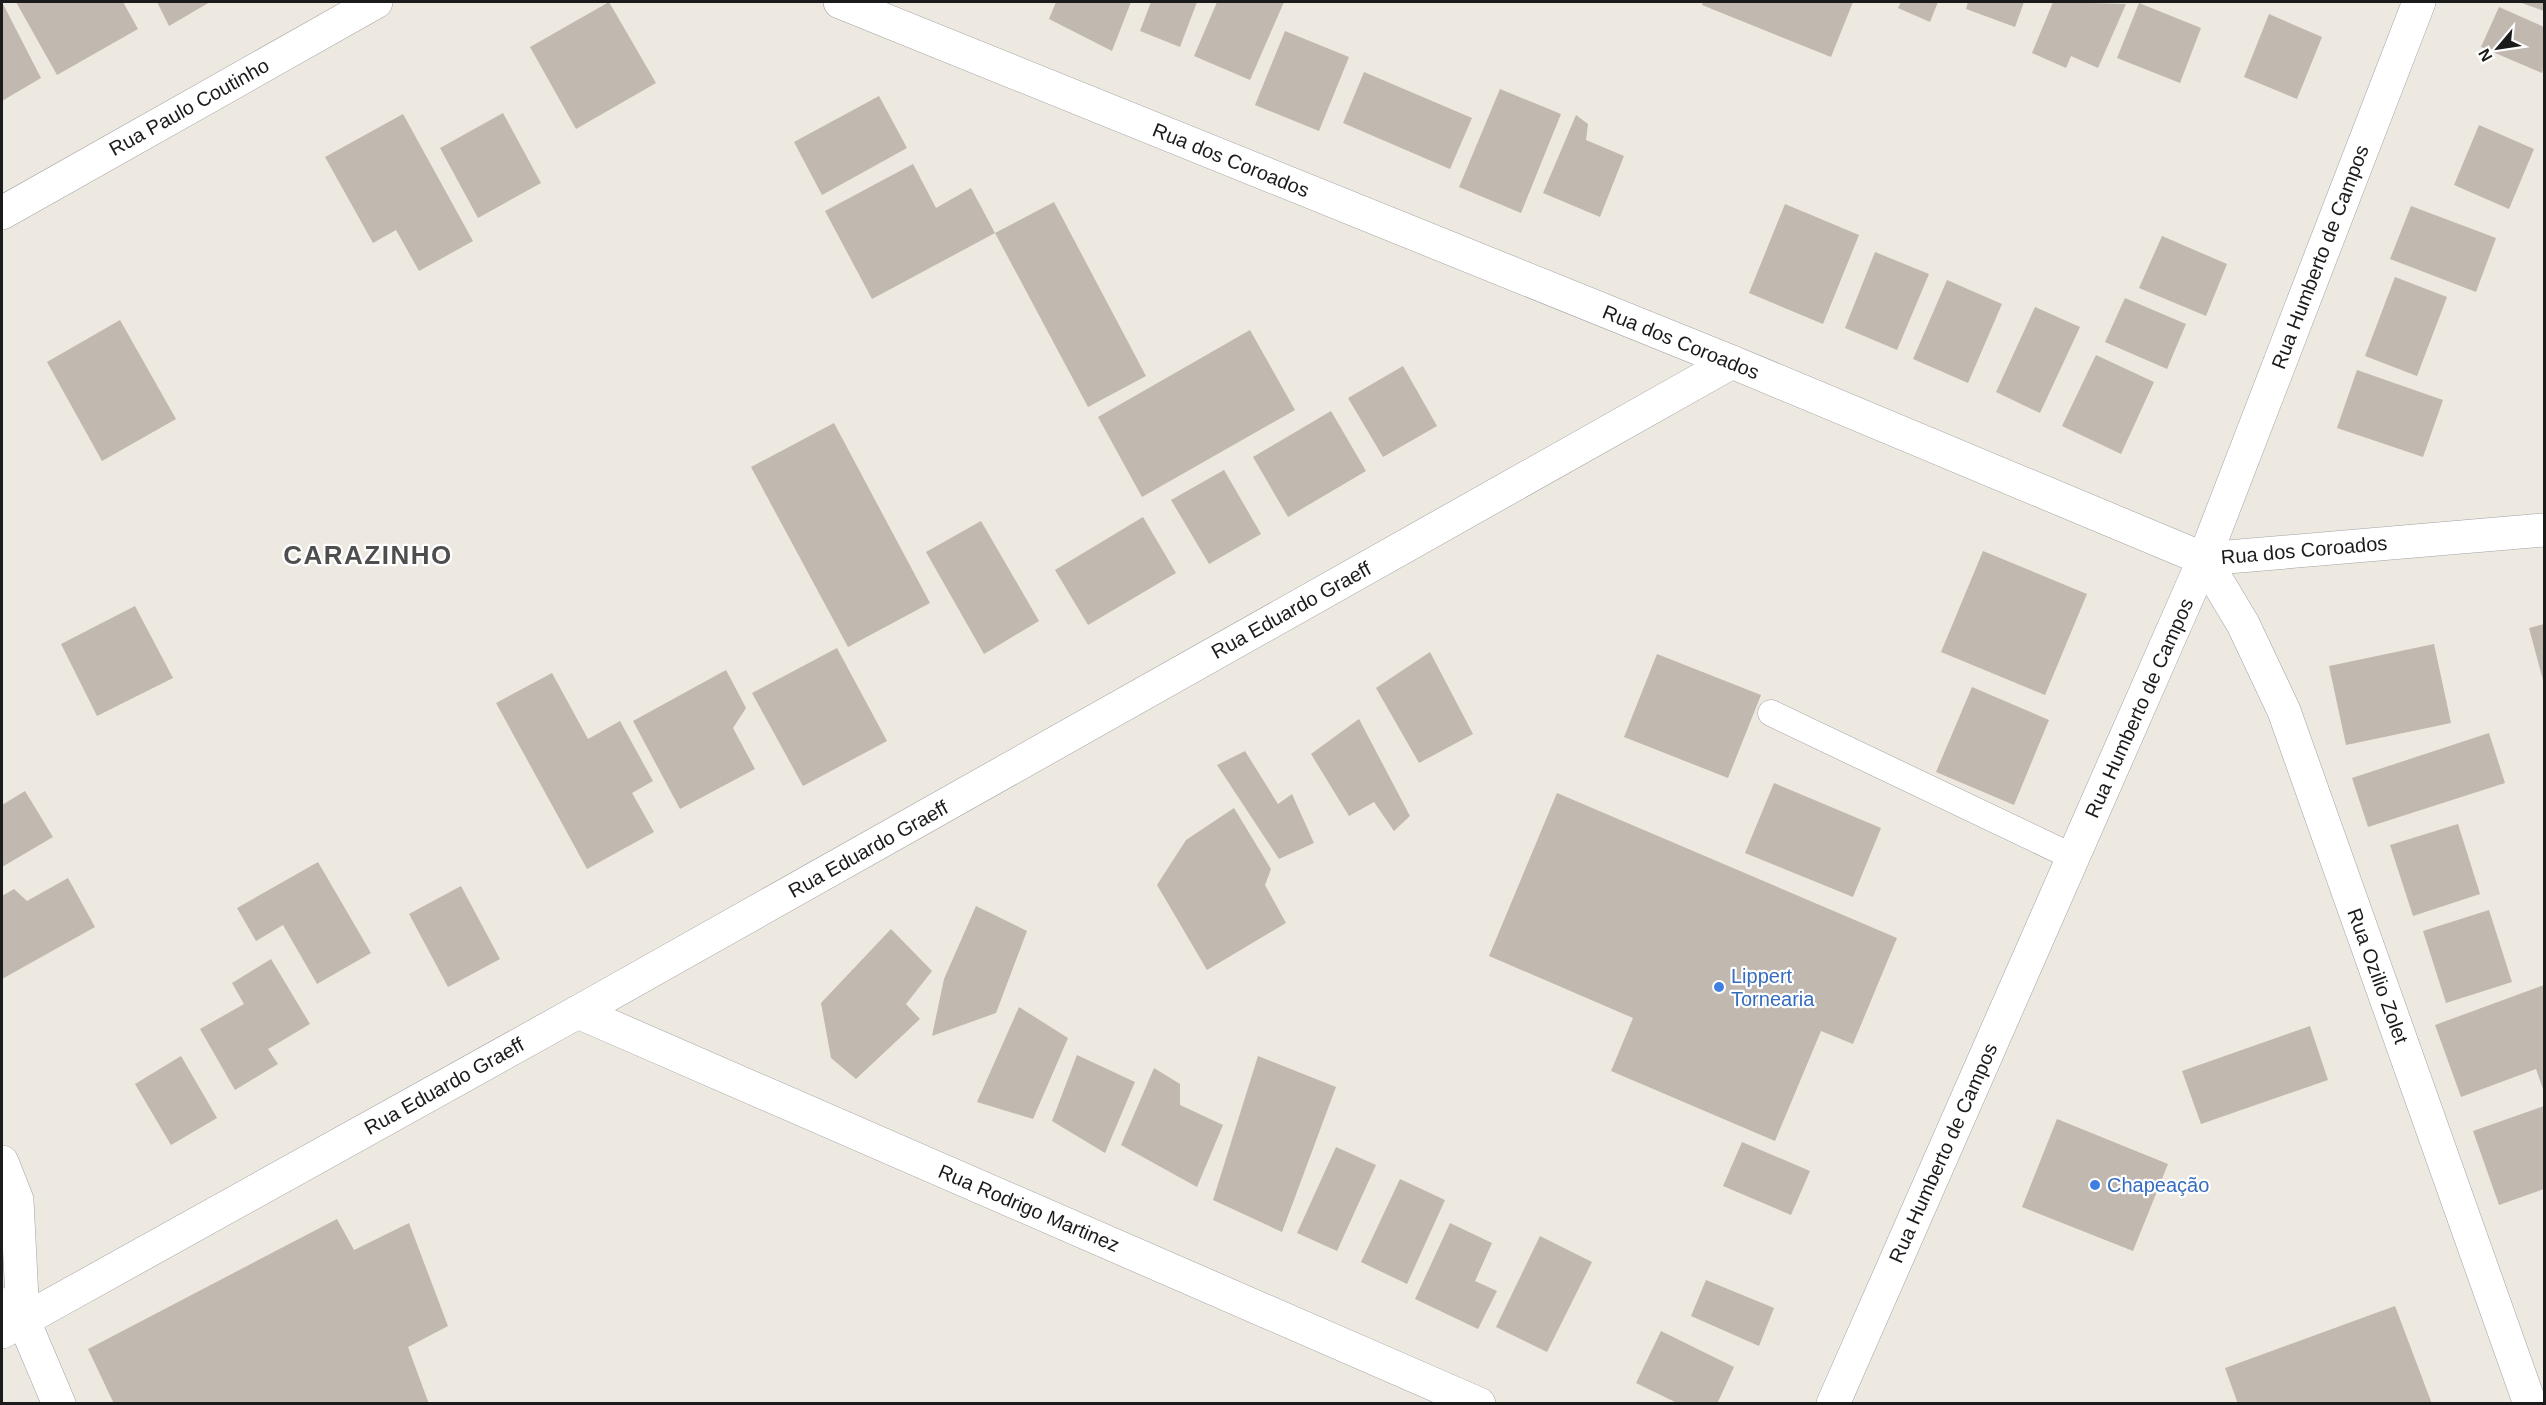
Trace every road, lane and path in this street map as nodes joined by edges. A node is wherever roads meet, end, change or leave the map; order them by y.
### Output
1 (376, 2) edge
2 (840, 2) edge
3 (2410, 4) edge
4 (2, 213) edge
5 (1732, 362) junction
6 (2544, 530) edge
7 (2204, 559) junction
8 (1771, 713) dead end
9 (2073, 857) junction
10 (578, 1012) junction
11 (2, 1162) edge
12 (2, 1289) edge
13 (12, 1326) edge
14 (59, 1404) edge
15 (1479, 1404) edge
16 (1833, 1404) edge
17 (2530, 1404) edge

1 - 4 street, Rua Paulo Coutinho
2 - 5 street, Rua dos Coroados
3 - 7 street, Rua Humberto de Campos
5 - 7 street, Rua dos Coroados
5 - 10 street, Rua Eduardo Graeff
6 - 7 street, Rua dos Coroados
7 - 9 street, Rua Humberto de Campos
7 - 17 street, Rua Ozilio Zolet
8 - 9 lane
9 - 16 street, Rua Humberto de Campos
10 - 13 street, Rua Eduardo Graeff
10 - 15 street, Rua Rodrigo Martinez
11 - 13 street
12 - 13 street
13 - 14 street

